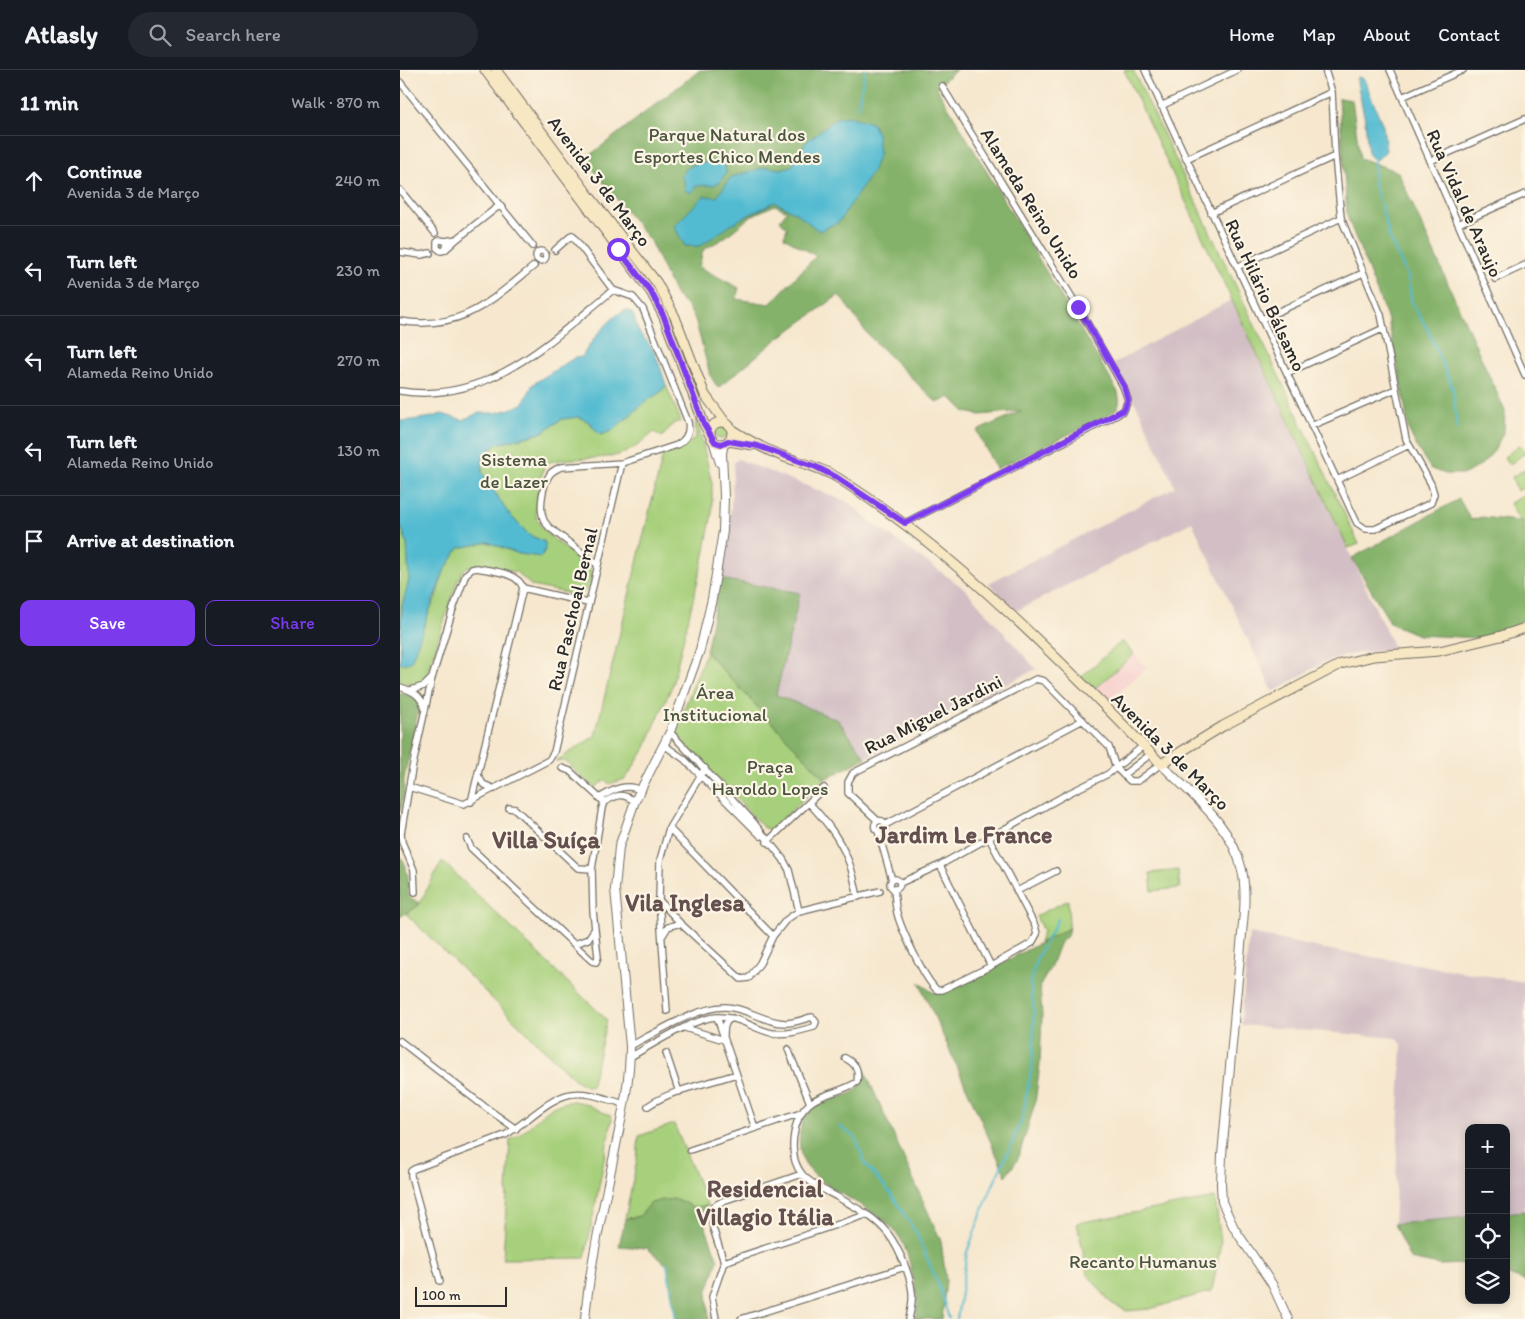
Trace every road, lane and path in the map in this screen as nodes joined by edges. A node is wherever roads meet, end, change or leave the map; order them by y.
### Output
1 (485, 70) edge
2 (496, 70) edge
3 (1145, 70) edge
4 (1237, 70) edge
5 (1325, 70) edge
6 (1390, 70) edge
7 (1463, 70) edge
8 (400, 82) edge
9 (942, 86) dead end
10 (1332, 92) junction
11 (1402, 98) junction
12 (1161, 106) junction
13 (1525, 119) edge
14 (1335, 156) junction
15 (1186, 159) junction
16 (1430, 161) junction
17 (400, 190) edge
18 (1525, 194) edge
19 (500, 205) junction
20 (1211, 212) junction
21 (1341, 218) junction
22 (1458, 224) junction
23 (457, 239) junction
24 (440, 242) junction
25 (533, 246) junction
26 (444, 250) junction
27 (555, 250) junction
28 (543, 251) junction
29 (400, 252) edge
30 (430, 253) junction
31 (536, 256) junction
32 (544, 260) junction
33 (534, 266) junction
34 (1525, 266) edge
35 (1237, 267) junction
36 (1363, 273) junction
37 (1495, 279) dead end
38 (613, 290) junction
39 (1262, 319) junction
40 (400, 321) edge
41 (1384, 328) junction
42 (1286, 373) junction
43 (1525, 375) edge
44 (1396, 389) junction
45 (400, 391) edge
46 (725, 422) junction
47 (1311, 426) junction
48 (732, 430) junction
49 (712, 438) junction
50 (726, 442) junction
51 (1409, 445) junction
52 (758, 446) junction
53 (622, 463) junction
54 (723, 477) junction
55 (1338, 480) junction
56 (905, 523) junction
57 (598, 566) junction
58 (523, 588) junction
59 (588, 603) junction
60 (1525, 628) edge
61 (432, 678) junction
62 (400, 687) edge
63 (411, 690) junction
64 (425, 711) junction
65 (1083, 720) junction
66 (670, 732) junction
67 (664, 745) junction
68 (1143, 746) junction
69 (1151, 754) junction
70 (1161, 764) junction
71 (562, 768) dead end
72 (705, 768) junction
73 (1116, 768) junction
74 (478, 774) junction
75 (1123, 775) junction
76 (701, 776) junction
77 (409, 787) junction
78 (824, 788) dead end
79 (494, 789) junction
80 (642, 791) junction
81 (602, 800) junction
82 (635, 801) junction
83 (471, 802) junction
84 (809, 803) junction
85 (509, 808) dead end
86 (878, 821) junction
87 (885, 825) junction
88 (669, 828) junction
89 (878, 831) junction
90 (990, 838) junction
91 (467, 840) dead end
92 (768, 841) junction
93 (940, 865) junction
94 (592, 869) junction
95 (1056, 871) dead end
96 (892, 880) junction
97 (900, 883) junction
98 (894, 889) junction
99 (1017, 891) junction
100 (414, 892) dead end
101 (880, 892) dead end
102 (858, 897) junction
103 (659, 900) junction
104 (799, 912) junction
105 (680, 924) junction
106 (594, 930) junction
107 (662, 935) junction
108 (773, 936) junction
109 (575, 944) junction
110 (991, 966) junction
111 (667, 1011) dead end
112 (717, 1017) junction
113 (732, 1018) junction
114 (766, 1018) junction
115 (685, 1028) junction
116 (772, 1033) junction
117 (724, 1040) junction
118 (400, 1041) edge
119 (630, 1046) junction
120 (788, 1049) dead end
121 (666, 1053) dead end
122 (630, 1057) junction
123 (845, 1058) dead end
124 (736, 1074) junction
125 (679, 1092) junction
126 (810, 1102) junction
127 (625, 1104) junction
128 (648, 1106) dead end
129 (801, 1113) junction
130 (780, 1120) junction
131 (755, 1128) junction
132 (794, 1128) junction
133 (516, 1129) junction
134 (690, 1150) dead end
135 (802, 1174) junction
136 (866, 1215) junction
137 (724, 1262) junction
138 (905, 1267) junction
139 (440, 1281) dead end
140 (585, 1319) edge
141 (716, 1319) edge
142 (741, 1319) edge
143 (909, 1319) edge
144 (1288, 1319) edge

1 - 49 main road, Avenida 3 de Março
2 - 46 main road, Avenida 3 de Março
3 - 12 street, Rua Hilário Bálsamo
4 - 12 street
5 - 10 street
6 - 11 street, Rua Vidal de Araujo
7 - 11 street
8 - 19 street
9 - 56 street, Alameda Reino Unido
10 - 14 street
10 - 15 street
11 - 16 street, Rua Vidal de Araujo
12 - 15 street, Rua Hilário Bálsamo
13 - 16 street
14 - 20 street
14 - 21 street
15 - 20 street, Rua Hilário Bálsamo
16 - 22 street, Rua Vidal de Araujo
17 - 24 street
18 - 22 street
19 - 23 street
19 - 25 street
20 - 35 street, Rua Hilário Bálsamo
21 - 35 street
21 - 36 street
22 - 43 street, Rua Vidal de Araujo
23 - 24 street
23 - 26 street
24 - 26 street
24 - 26 street
24 - 30 street
25 - 28 street
25 - 31 street
26 - 30 street
27 - 28 street
27 - 32 street
27 - 38 street
28 - 31 street
28 - 32 street
29 - 30 street
31 - 32 street
31 - 33 street
32 - 33 street
33 - 40 street
34 - 37 street
35 - 39 street, Rua Hilário Bálsamo
36 - 39 street
36 - 41 street
38 - 45 street
38 - 53 street
39 - 42 street, Rua Hilário Bálsamo
41 - 42 street
41 - 44 street
42 - 47 street, Rua Hilário Bálsamo
44 - 47 street
44 - 51 street
46 - 48 main road
46 - 49 main road
47 - 55 street, Rua Hilário Bálsamo
48 - 50 main road
48 - 52 main road, Avenida 3 de Março
49 - 50 main road
49 - 54 street
50 - 52 main road, Avenida 3 de Março
50 - 54 street
51 - 55 street
51 - 55 street, Rua Hilário Bálsamo
52 - 56 main road, Avenida 3 de Março
53 - 57 street, Rua Paschoal Bernal
53 - 57 street
54 - 66 street
56 - 68 main road, Avenida 3 de Março
57 - 59 street, Rua Paschoal Bernal
58 - 59 street
58 - 61 street
58 - 74 street
59 - 79 street, Rua Paschoal Bernal
60 - 70 main road
61 - 63 street
61 - 64 street
62 - 63 street
63 - 64 street
64 - 77 street
65 - 73 street
65 - 86 street, Rua Miguel Jardini
65 - 87 street
66 - 67 street
66 - 72 street
67 - 76 street
67 - 80 street
68 - 69 main road, Avenida 3 de Março
68 - 73 street
69 - 70 main road, Avenida 3 de Março
69 - 75 street
70 - 75 street
70 - 144 street, Avenida 3 de Março
71 - 81 street
72 - 76 street
72 - 92 street
73 - 75 street
73 - 90 street
74 - 79 street
74 - 83 street
76 - 88 street
76 - 92 street
77 - 83 street
77 - 100 street
78 - 84 street
79 - 83 street
80 - 81 street
80 - 82 street
81 - 82 street
81 - 94 street
82 - 119 street
84 - 92 street
84 - 102 street
85 - 94 street
86 - 87 street
86 - 89 street
87 - 89 street
88 - 103 street
88 - 108 street
89 - 96 street
90 - 93 street
90 - 99 street
91 - 109 street
92 - 104 street
93 - 97 street
93 - 110 street
94 - 106 street
95 - 99 street
96 - 97 street
96 - 98 street
97 - 98 street
98 - 110 street
99 - 110 street
101 - 102 street
102 - 104 street
103 - 105 street
103 - 107 street
104 - 108 street
105 - 107 street
105 - 108 street
106 - 109 street
106 - 109 street
107 - 111 street
112 - 113 street
112 - 115 street
112 - 117 street
113 - 116 street
113 - 117 street
114 - 116 street
114 - 116 street
114 - 119 street
115 - 117 street
115 - 122 street
117 - 124 street
118 - 133 street
119 - 122 street
120 - 126 street
121 - 125 street
122 - 127 street
123 - 126 street
124 - 125 street
124 - 131 street
125 - 128 street
126 - 129 street
127 - 133 street
127 - 140 street
129 - 130 street
129 - 132 street
130 - 131 street
130 - 132 street
131 - 134 street
132 - 135 street
133 - 139 street
135 - 136 street
135 - 137 street
136 - 137 street
136 - 138 street
137 - 141 street
138 - 142 street
138 - 143 street

